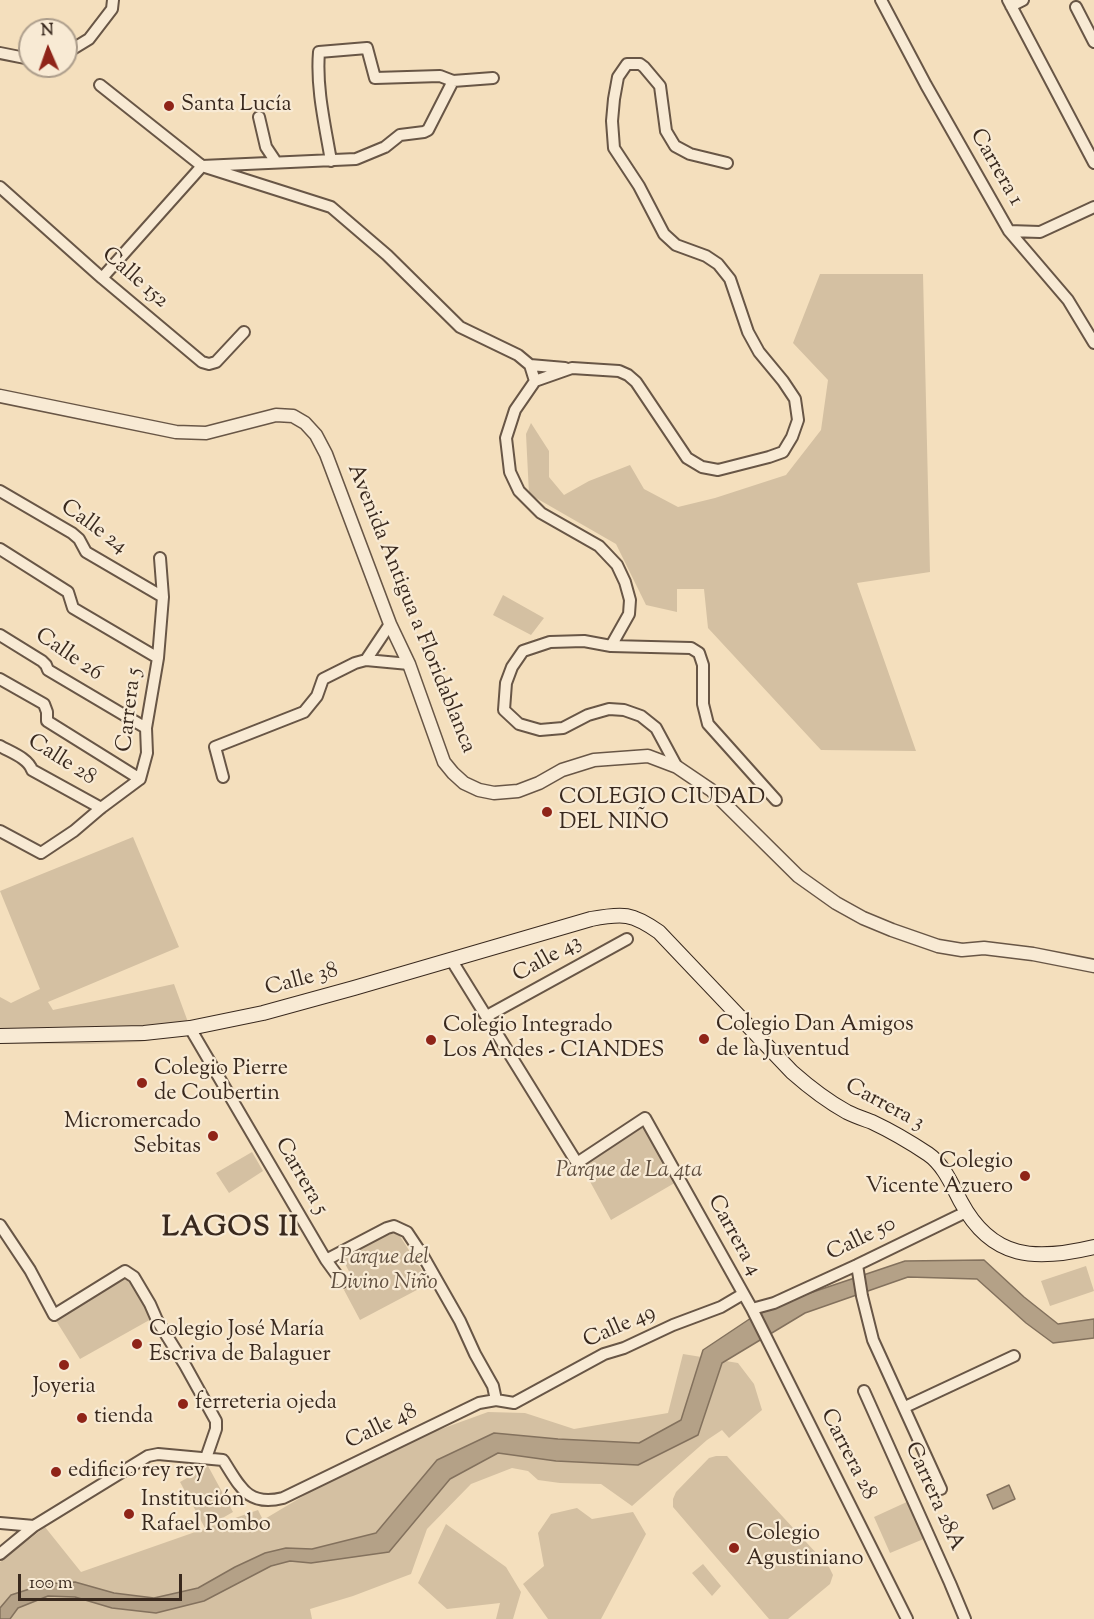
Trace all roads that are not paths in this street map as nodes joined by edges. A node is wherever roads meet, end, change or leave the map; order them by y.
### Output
1 (881, 0) edge
2 (1023, 0) edge
3 (1009, 3) edge
4 (113, 5) edge
5 (1076, 7) dead end
6 (1094, 42) edge
7 (78, 46) edge
8 (0, 53) edge
9 (18, 57) edge
10 (493, 78) dead end
11 (453, 81) junction
12 (100, 85) dead end
13 (258, 117) dead end
14 (331, 160) junction
15 (276, 162) junction
16 (727, 163) dead end
17 (1094, 163) edge
18 (202, 166) junction
19 (0, 188) edge
20 (1094, 207) edge
21 (1009, 231) junction
22 (102, 278) junction
23 (244, 332) dead end
24 (1094, 342) edge
25 (530, 365) junction
26 (572, 368) junction
27 (535, 381) junction
28 (0, 396) edge
29 (0, 491) edge
30 (0, 549) edge
31 (160, 558) dead end
32 (163, 597) junction
33 (390, 624) junction
34 (0, 635) edge
35 (611, 646) junction
36 (158, 658) junction
37 (366, 660) junction
38 (409, 664) junction
39 (0, 679) edge
40 (146, 728) junction
41 (0, 746) edge
42 (676, 766) junction
43 (223, 777) dead end
44 (140, 779) junction
45 (776, 800) dead end
46 (101, 808) junction
47 (0, 831) edge
48 (607, 916) joint
49 (627, 939) dead end
50 (452, 961) junction
51 (1094, 966) edge
52 (487, 1016) junction
53 (190, 1028) junction
54 (0, 1036) edge
55 (966, 1212) junction
56 (0, 1226) edge
57 (1094, 1247) edge
58 (327, 1260) junction
59 (858, 1270) junction
60 (342, 1282) dead end
61 (743, 1294) junction
62 (753, 1311) junction
63 (1014, 1356) dead end
64 (864, 1391) dead end
65 (496, 1400) junction
66 (514, 1403) joint
67 (905, 1407) junction
68 (206, 1458) junction
69 (941, 1489) dead end
70 (0, 1523) edge
71 (34, 1526) junction
72 (0, 1554) edge
73 (907, 1619) edge
74 (965, 1619) edge

1 - 21 street, Carrera 1
2 - 3 street
3 - 17 street
4 - 7 street
5 - 6 street
8 - 9 street
10 - 11 street
11 - 14 street
11 - 14 street
12 - 18 street
13 - 15 street
14 - 15 street
15 - 18 street
16 - 26 street
18 - 22 street
18 - 25 street
19 - 22 street, Calle 152
20 - 21 street
21 - 24 street, Carrera 1
22 - 23 street, Calle 152
25 - 26 street
25 - 27 street
26 - 27 street
27 - 35 street
28 - 33 street, Avenida Antigua a Floridablanca
29 - 32 street, Calle 24
30 - 36 street
31 - 32 street, Carrera 5
32 - 36 street, Carrera 5
33 - 37 street
33 - 38 street, Avenida Antigua a Floridablanca
34 - 40 street, Calle 26
35 - 42 street
35 - 45 street
36 - 40 street, Carrera 5
37 - 38 street
37 - 43 street
38 - 42 street, Avenida Antigua a Floridablanca
39 - 44 street
40 - 44 street, Carrera 5
41 - 46 street, Calle 28
42 - 51 street, Avenida Antigua a Floridablanca
44 - 46 street, Carrera 5
46 - 47 street, Carrera 5
48 - 50 main road, Calle 38
48 - 55 main road, Carrera 3
49 - 52 street, Calle 43
50 - 52 street
50 - 53 main road, Calle 38
52 - 61 street, Carrera 4
53 - 54 main road, Calle 38
53 - 58 street, Carrera 5
55 - 57 main road, Carrera 3
55 - 59 street, Calle 50
56 - 68 street
58 - 60 street, Carrera 5
58 - 65 street
59 - 62 street, Calle 50
59 - 67 street
61 - 62 street, Carrera 4
61 - 66 street, Calle 49
62 - 73 street, Carrera 28
63 - 67 street
64 - 74 street, Carrera 28A
65 - 66 street, Calle 48
65 - 68 street, Calle 48
67 - 69 street
68 - 71 street
70 - 71 street
71 - 72 street

